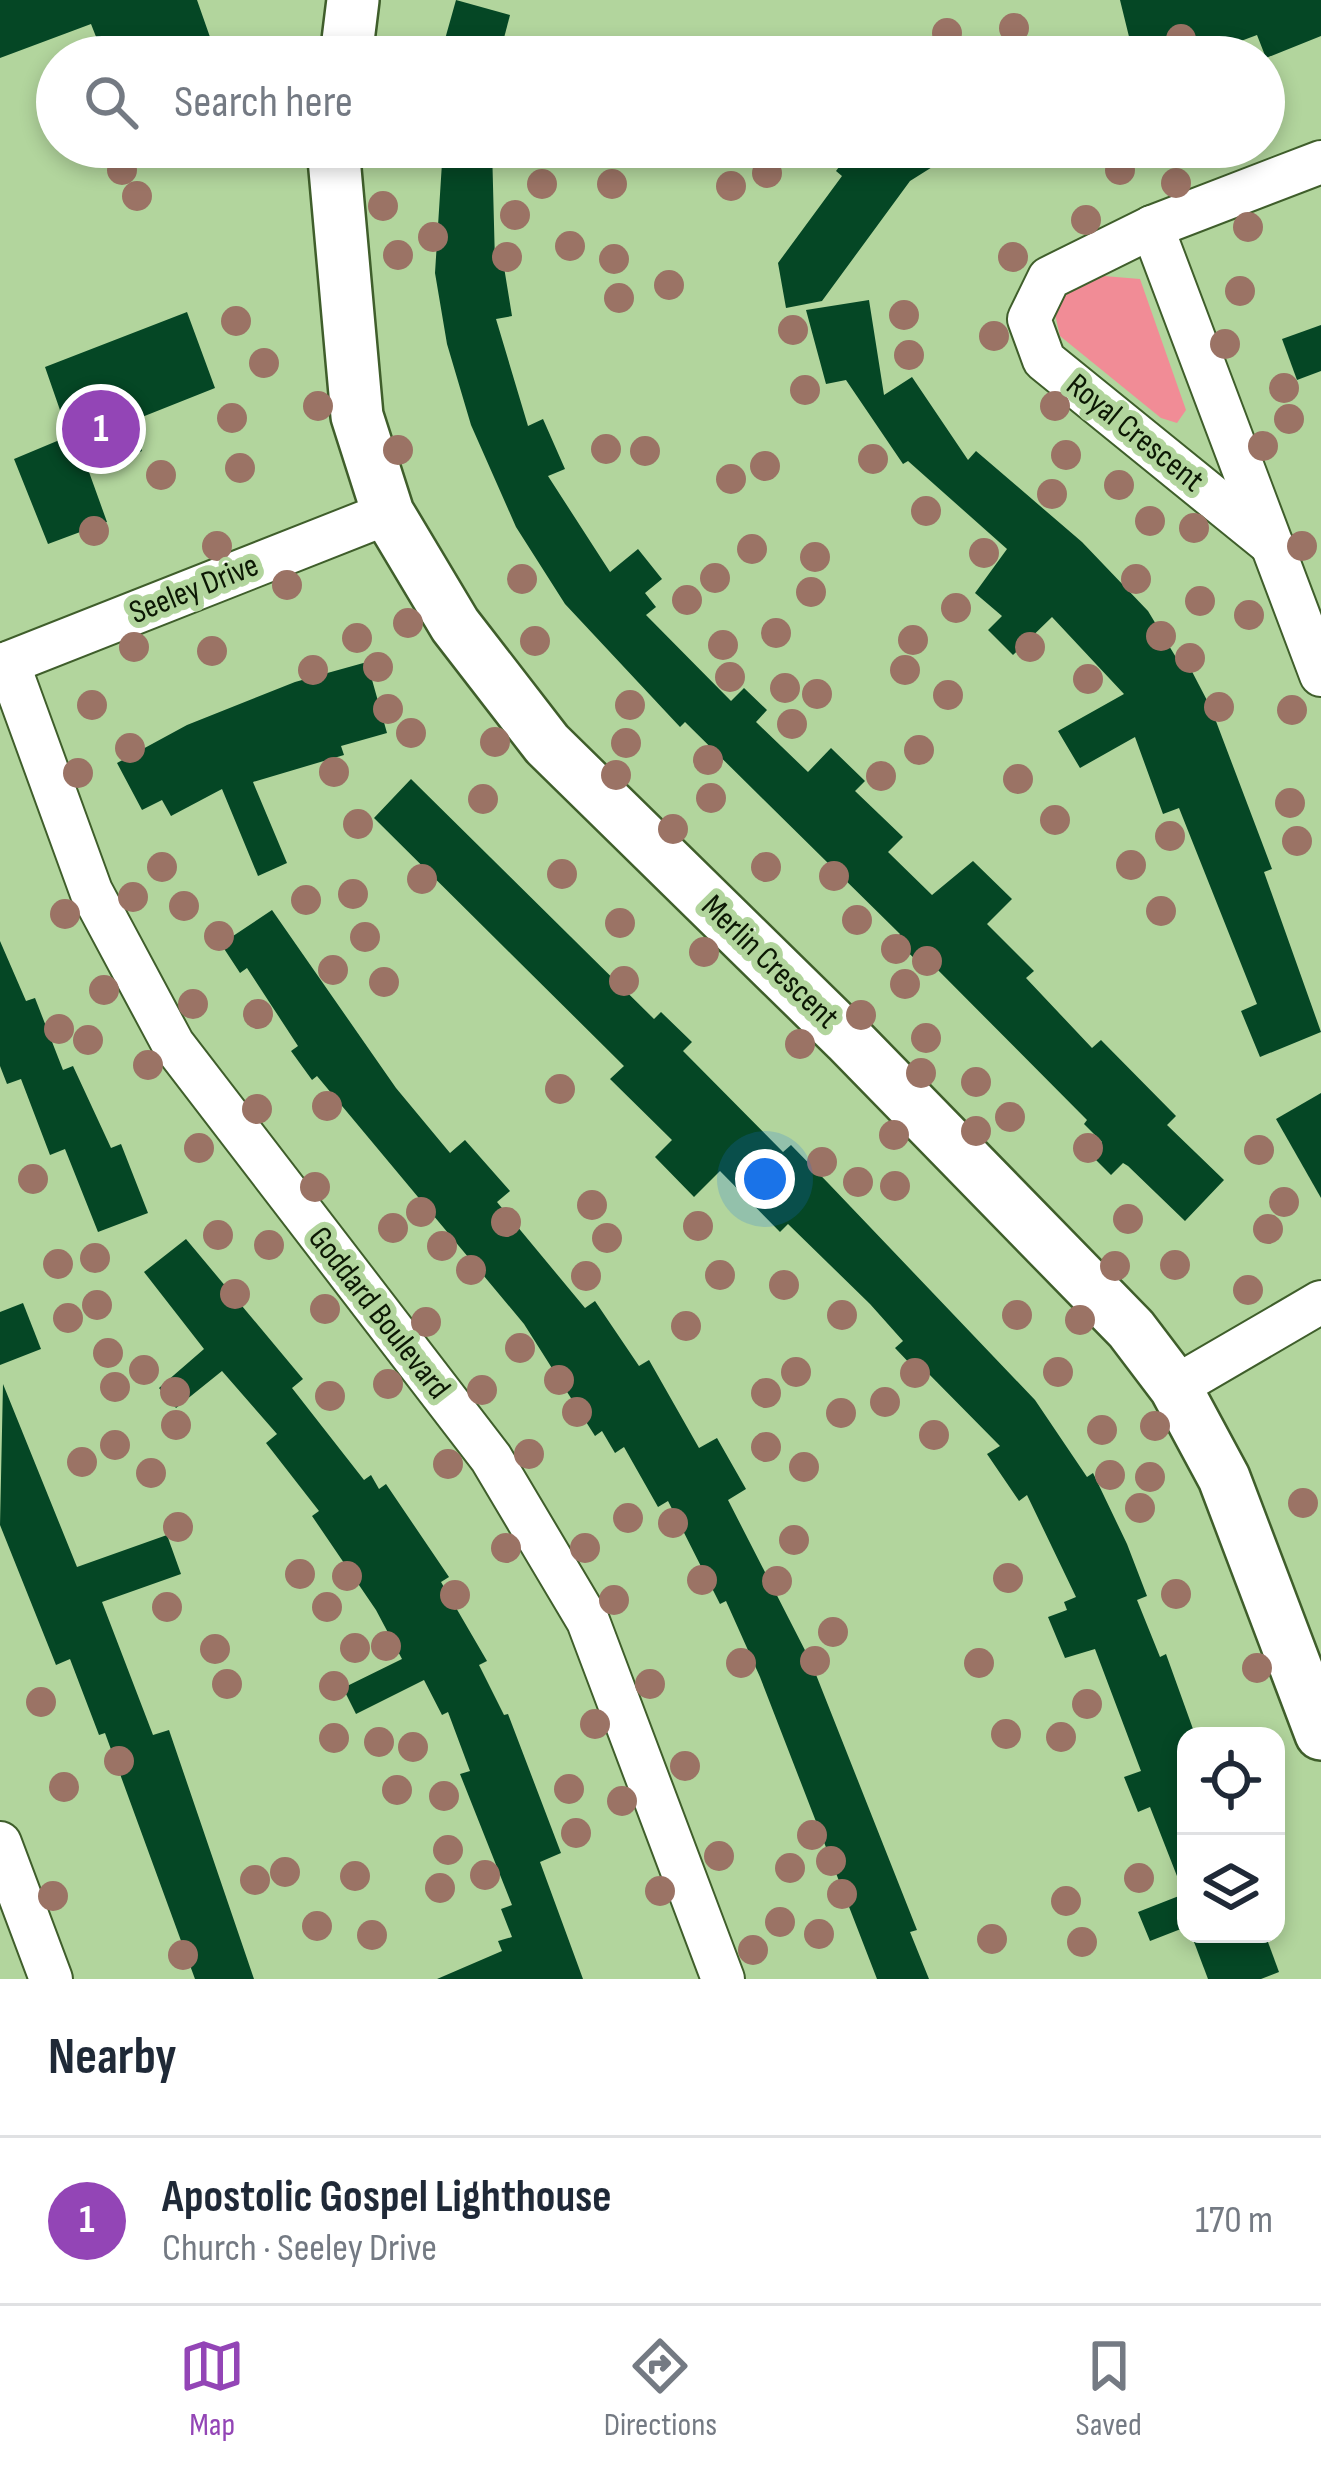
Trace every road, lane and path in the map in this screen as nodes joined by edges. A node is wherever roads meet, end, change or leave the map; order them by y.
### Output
1 (1321, 162) edge
2 (336, 168) edge
3 (1152, 227) junction
4 (388, 513) junction
5 (1272, 545) junction
6 (4, 664) edge
7 (1321, 675) edge
8 (1321, 1302) edge
9 (1175, 1387) junction
10 (1321, 1734) edge
11 (0, 1843) edge
12 (51, 1979) edge
13 (723, 1979) edge

1 - 3 street, Royal Crescent
2 - 4 street, Merlin Crescent
3 - 5 street, Royal Crescent
3 - 5 street, Royal Crescent
4 - 6 street, Seeley Drive
4 - 9 street, Merlin Crescent
5 - 7 street, Royal Crescent
6 - 13 street, Goddard Boulevard
8 - 9 street
9 - 10 street, Merlin Crescent
11 - 12 street

